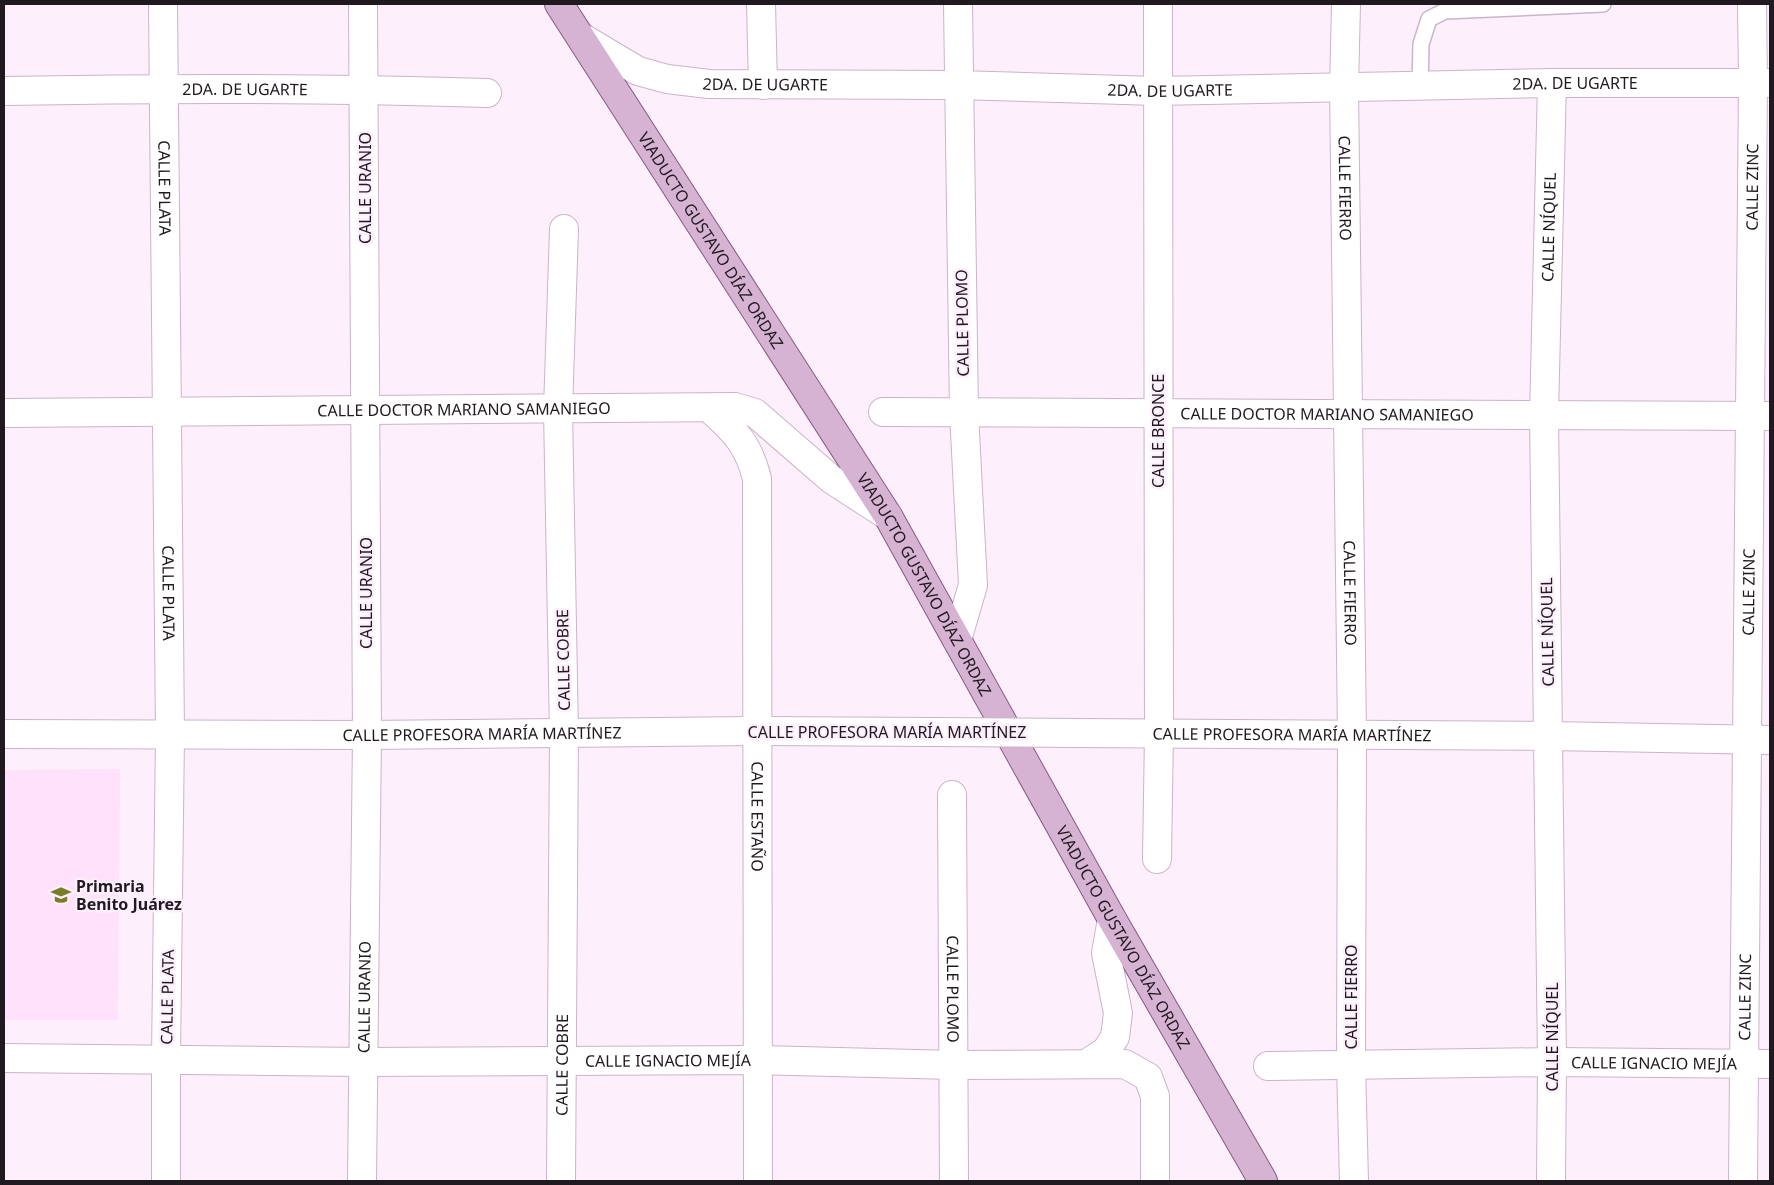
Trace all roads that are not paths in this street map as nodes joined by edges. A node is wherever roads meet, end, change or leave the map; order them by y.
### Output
1 (163, 4) edge
2 (363, 4) edge
3 (559, 4) edge
4 (761, 4) edge
5 (958, 4) edge
6 (1158, 4) edge
7 (1346, 4) edge
8 (1603, 4) edge
9 (1752, 4) edge
10 (581, 38) junction
11 (1552, 83) junction
12 (1762, 83) edge
13 (763, 85) junction
14 (957, 85) junction
15 (1420, 87) junction
16 (163, 88) junction
17 (1344, 88) junction
18 (364, 89) junction
19 (1157, 90) junction
20 (4, 91) edge
21 (487, 93) dead end
22 (564, 229) dead end
23 (709, 408) junction
24 (558, 410) junction
25 (167, 411) junction
26 (366, 411) junction
27 (883, 412) dead end
28 (4, 413) edge
29 (964, 413) junction
30 (1158, 414) junction
31 (1347, 414) junction
32 (1544, 415) junction
33 (1760, 416) edge
34 (888, 516) junction
35 (957, 640) junction
36 (757, 731) junction
37 (4, 734) edge
38 (170, 734) junction
39 (564, 734) junction
40 (1159, 734) junction
41 (367, 735) junction
42 (1352, 735) junction
43 (1549, 736) junction
44 (1759, 740) edge
45 (952, 795) dead end
46 (1157, 859) dead end
47 (1112, 919) junction
48 (4, 1058) edge
49 (166, 1059) junction
50 (757, 1060) junction
51 (363, 1062) junction
52 (562, 1062) junction
53 (1552, 1062) junction
54 (954, 1064) junction
55 (1086, 1064) junction
56 (1770, 1064) edge
57 (1351, 1065) junction
58 (1744, 1065) junction
59 (1268, 1066) dead end
60 (166, 1181) edge
61 (362, 1181) edge
62 (562, 1181) edge
63 (758, 1181) edge
64 (954, 1181) edge
65 (1155, 1181) edge
66 (1263, 1181) edge
67 (1354, 1181) edge
68 (1551, 1181) edge
69 (1743, 1181) edge

1 - 16 street, CALLE PLATA
2 - 18 street, CALLE URANIO
3 - 10 main road, VIADUCTO GUSTAVO DÍAZ ORDAZ
4 - 13 street
5 - 14 street, CALLE PLOMO
6 - 19 street, CALLE BRONCE
7 - 17 street, CALLE FIERRO
8 - 15 lane
9 - 12 street, CALLE ZINC
10 - 13 street, 2DA. DE UGARTE
10 - 34 main road, VIADUCTO GUSTAVO DÍAZ ORDAZ
11 - 12 street, 2DA. DE UGARTE
11 - 15 street, 2DA. DE UGARTE
11 - 32 street, CALLE NÍQUEL
12 - 33 street, CALLE ZINC
13 - 14 street, 2DA. DE UGARTE
14 - 19 street, 2DA. DE UGARTE
14 - 29 street, CALLE PLOMO
15 - 17 street, 2DA. DE UGARTE
16 - 18 street, 2DA. DE UGARTE
16 - 20 street, 2DA. DE UGARTE
16 - 25 street, CALLE PLATA
17 - 19 street, 2DA. DE UGARTE
17 - 31 street, CALLE FIERRO
18 - 21 street, 2DA. DE UGARTE
18 - 26 street, CALLE URANIO
19 - 30 street, CALLE BRONCE
22 - 24 street, CALLE COBRE
23 - 24 street, CALLE DOCTOR MARIANO SAMANIEGO
23 - 34 street, CALLE DOCTOR MARIANO SAMANIEGO
23 - 36 street, CALLE ESTAÑO
24 - 26 street, CALLE DOCTOR MARIANO SAMANIEGO
24 - 39 street, CALLE COBRE
25 - 26 street, CALLE DOCTOR MARIANO SAMANIEGO
25 - 28 street, CALLE DOCTOR MARIANO SAMANIEGO
25 - 38 street, CALLE PLATA
26 - 41 street, CALLE URANIO
27 - 29 street, CALLE DOCTOR MARIANO SAMANIEGO
29 - 30 street, CALLE DOCTOR MARIANO SAMANIEGO
29 - 35 street, CALLE PLOMO
30 - 31 street, CALLE DOCTOR MARIANO SAMANIEGO
30 - 40 street, CALLE BRONCE
31 - 32 street, CALLE DOCTOR MARIANO SAMANIEGO
31 - 42 street, CALLE FIERRO
32 - 33 street, CALLE DOCTOR MARIANO SAMANIEGO
32 - 43 street, CALLE NÍQUEL
33 - 44 street, CALLE ZINC
34 - 35 main road, VIADUCTO GUSTAVO DÍAZ ORDAZ
35 - 47 main road, VIADUCTO GUSTAVO DÍAZ ORDAZ
36 - 39 street, CALLE PROFESORA MARÍA MARTÍNEZ
36 - 40 street, CALLE PROFESORA MARÍA MARTÍNEZ, bridge
36 - 50 street, CALLE ESTAÑO
37 - 38 street, CALLE PROFESORA MARÍA MARTÍNEZ
38 - 41 street, CALLE PROFESORA MARÍA MARTÍNEZ
38 - 49 street, CALLE PLATA
39 - 41 street, CALLE PROFESORA MARÍA MARTÍNEZ
39 - 52 street, CALLE COBRE
40 - 42 street, CALLE PROFESORA MARÍA MARTÍNEZ
40 - 46 street, CALLE BRONCE
41 - 51 street, CALLE URANIO
42 - 43 street, CALLE PROFESORA MARÍA MARTÍNEZ
42 - 57 street, CALLE FIERRO
43 - 44 street, CALLE PROFESORA MARÍA MARTÍNEZ
43 - 53 street, CALLE NÍQUEL
44 - 58 street, CALLE ZINC
45 - 54 street, CALLE PLOMO
47 - 55 street
47 - 66 main road, VIADUCTO GUSTAVO DÍAZ ORDAZ
48 - 49 street, CALLE IGNACIO MEJÍA
49 - 51 street, CALLE IGNACIO MEJÍA
49 - 60 street, CALLE PLATA
50 - 52 street, CALLE IGNACIO MEJÍA
50 - 54 street, CALLE IGNACIO MEJÍA
50 - 63 street, CALLE ESTAÑO
51 - 52 street, CALLE IGNACIO MEJÍA
51 - 61 street, CALLE URANIO
52 - 62 street, CALLE COBRE
53 - 57 street, CALLE IGNACIO MEJÍA
53 - 58 street, CALLE IGNACIO MEJÍA
53 - 68 street, CALLE NÍQUEL
54 - 55 street, CALLE IGNACIO MEJÍA
54 - 64 street, CALLE PLOMO
55 - 65 street, CALLE IGNACIO MEJÍA
56 - 58 street, CALLE IGNACIO MEJÍA
57 - 59 street, CALLE IGNACIO MEJÍA
57 - 67 street, CALLE FIERRO
58 - 69 street, CALLE ZINC

